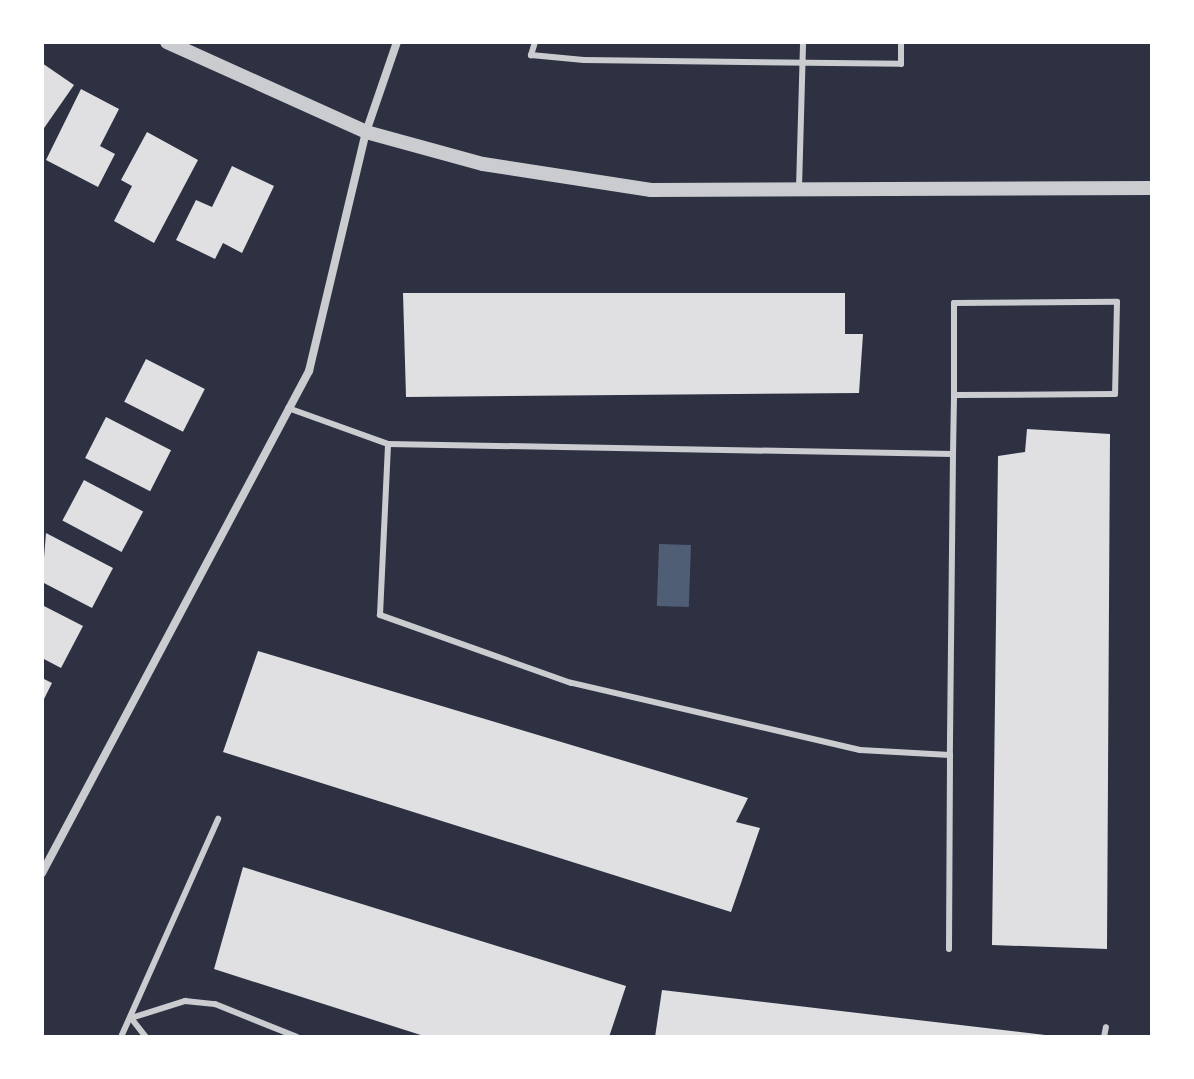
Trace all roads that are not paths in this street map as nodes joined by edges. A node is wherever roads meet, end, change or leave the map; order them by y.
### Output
1 (167, 42) edge
2 (397, 42) edge
3 (535, 42) edge
4 (803, 42) edge
5 (901, 42) edge
6 (802, 64) junction
7 (366, 132) junction
8 (1152, 188) edge
9 (799, 192) junction
10 (954, 395) junction
11 (288, 408) junction
12 (388, 444) junction
13 (953, 454) junction
14 (950, 755) junction
15 (218, 819) dead end
16 (42, 873) edge
17 (949, 949) dead end
18 (131, 1018) junction
19 (1106, 1027) dead end
20 (121, 1037) edge
21 (146, 1037) edge
22 (297, 1037) edge
23 (1104, 1037) edge

1 - 7 street
2 - 7 street
3 - 6 lane
4 - 6 lane
5 - 6 lane
6 - 9 lane
7 - 9 street
7 - 11 street
8 - 9 street
10 - 10 lane
10 - 13 lane
11 - 12 lane
11 - 16 street
12 - 13 lane
12 - 14 lane
13 - 14 lane
14 - 17 lane
15 - 18 lane
18 - 20 lane
18 - 21 lane
18 - 22 lane
19 - 23 lane

